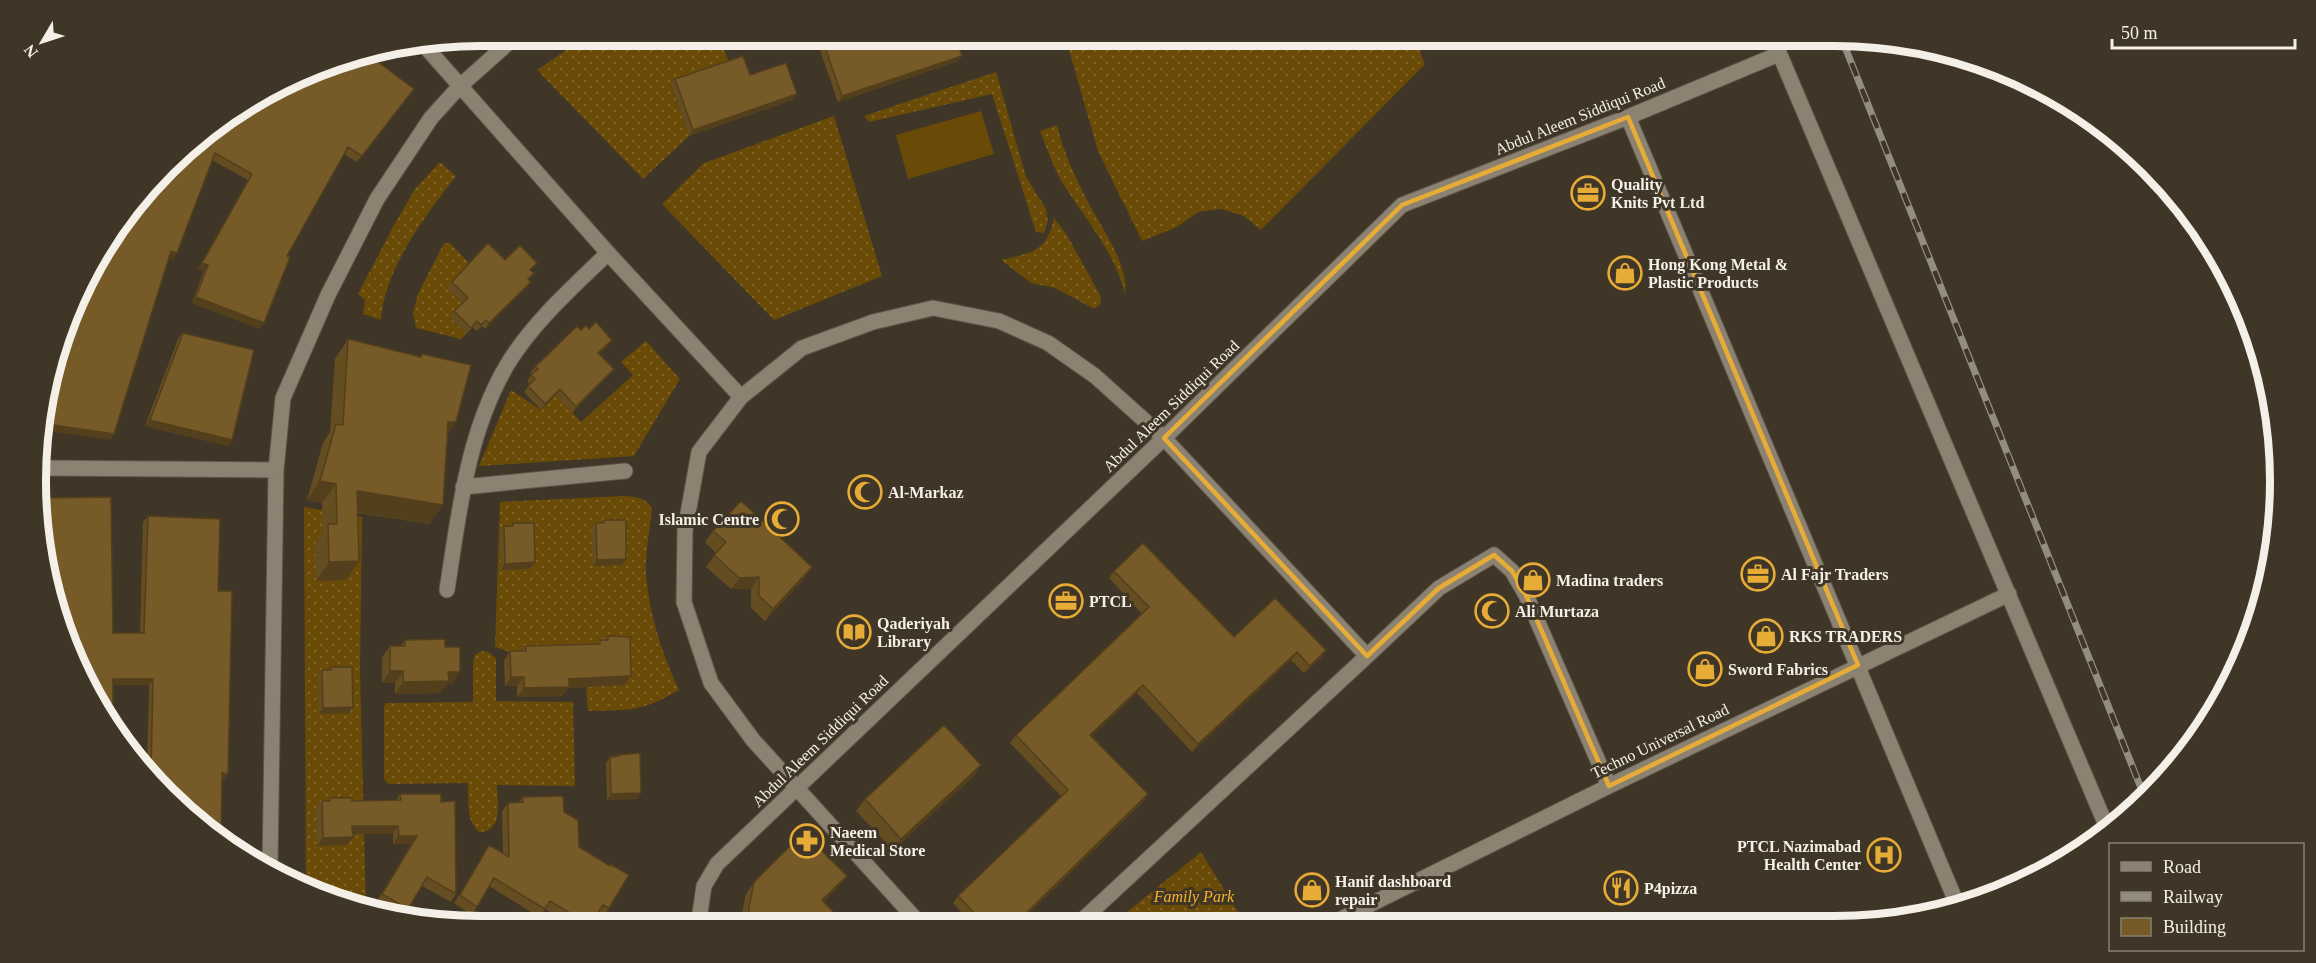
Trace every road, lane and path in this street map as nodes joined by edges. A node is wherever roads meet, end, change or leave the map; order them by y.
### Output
1 (505, 46) edge
2 (1776, 46) edge
3 (428, 50) edge
4 (1779, 54) junction
5 (459, 87) junction
6 (1628, 117) junction
7 (608, 253) junction
8 (741, 398) junction
9 (1164, 438) junction
10 (46, 468) edge
11 (276, 470) junction
12 (625, 471) dead end
13 (463, 487) junction
14 (447, 590) dead end
15 (2009, 594) junction
16 (1367, 656) junction
17 (1858, 665) junction
18 (1609, 786) junction
19 (797, 788) junction
20 (2105, 822) edge
21 (270, 861) edge
22 (1955, 899) edge
23 (700, 916) edge
24 (913, 916) edge
25 (1087, 916) edge
26 (1347, 916) edge

1 - 5 street
2 - 4 street
3 - 5 street
4 - 6 street, Abdul Aleem Siddiqui Road
4 - 15 street
5 - 7 street
5 - 11 street
6 - 9 street, Abdul Aleem Siddiqui Road
6 - 17 street
7 - 8 street
7 - 13 street
8 - 9 street
8 - 19 street
9 - 16 street
9 - 19 street, Abdul Aleem Siddiqui Road
10 - 11 street
11 - 21 street
12 - 13 street
13 - 14 street
15 - 17 street, Techno Universal Road
15 - 20 street
16 - 18 street
16 - 25 street
17 - 18 street, Techno Universal Road
17 - 22 street
18 - 26 street, Techno Universal Road
19 - 23 street, Abdul Aleem Siddiqui Road
19 - 24 street

